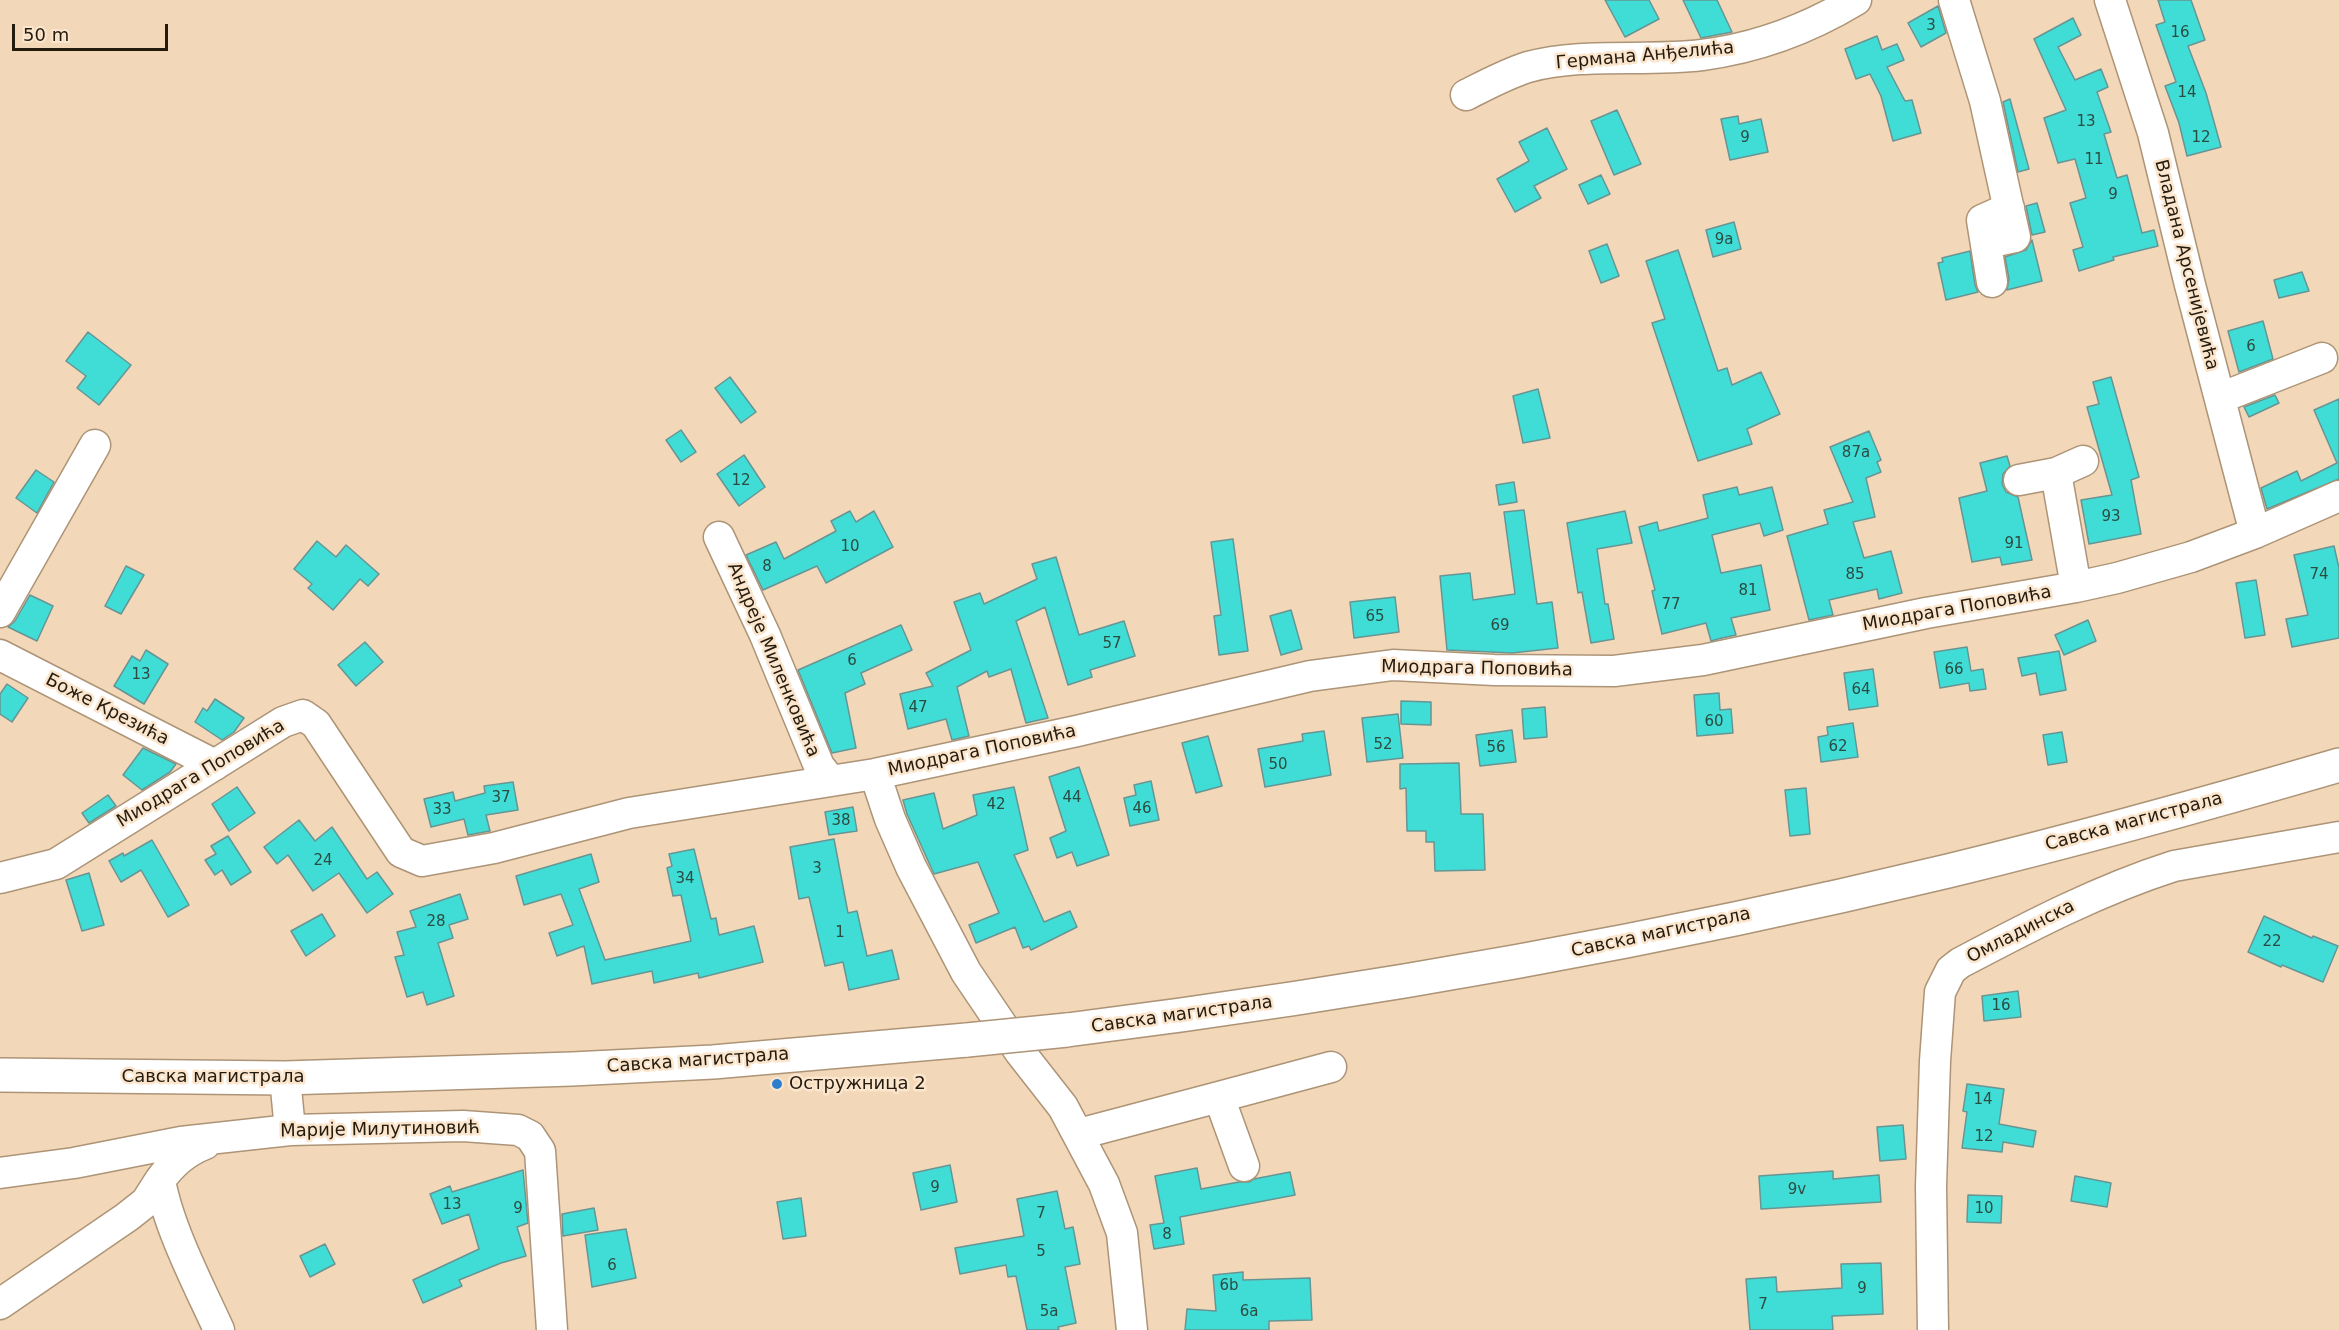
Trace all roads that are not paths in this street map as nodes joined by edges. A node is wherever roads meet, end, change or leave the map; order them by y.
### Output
1 (1856, 0) edge
2 (1954, 0) edge
3 (2110, 0) edge
4 (1466, 96) dead end
5 (2009, 208) junction
6 (1987, 243) junction
7 (1992, 282) dead end
8 (2322, 358) dead end
9 (2220, 398) junction
10 (95, 445) dead end
11 (2019, 480) dead end
12 (2339, 496) edge
13 (2255, 533) junction
14 (719, 537) dead end
15 (2076, 588) junction
16 (0, 612) edge
17 (0, 655) edge
18 (215, 765) junction
19 (2339, 765) edge
20 (875, 774) junction
21 (831, 781) junction
22 (2339, 837) edge
23 (0, 878) edge
24 (1331, 1067) dead end
25 (0, 1075) edge
26 (285, 1078) junction
27 (1219, 1097) junction
28 (290, 1130) junction
29 (1079, 1134) junction
30 (219, 1138) junction
31 (1244, 1166) dead end
32 (0, 1173) edge
33 (160, 1180) junction
34 (0, 1304) edge
35 (219, 1330) edge
36 (552, 1330) edge
37 (1132, 1330) edge
38 (1933, 1330) edge

1 - 4 street, Германа Анђелића
2 - 5 street
3 - 9 street, Владана Арсенијевића
5 - 6 street
5 - 6 street
6 - 7 street
8 - 9 street
9 - 13 street, Владана Арсенијевића
10 - 16 street
11 - 15 street, Миодрага Поповића
12 - 13 street, Миодрага Поповића
13 - 15 street, Миодрага Поповића
14 - 21 street, Андреје Миленковића
15 - 20 street, Миодрага Поповића
17 - 18 street, Боже Крезића
18 - 21 street, Миодрага Поповића
18 - 23 street, Миодрага Поповића
19 - 26 main road, Савска магистрала, bridge
20 - 21 street, Миодрага Поповића
20 - 29 street
22 - 38 street, Омладинска
24 - 27 street
25 - 26 main road, Савска магистрала
26 - 28 street
27 - 29 street
27 - 31 street
28 - 30 street, Марије Милутиновић
28 - 36 street, Марије Милутиновић
29 - 37 street
30 - 32 street, Марије Милутиновић
30 - 33 street, Марије Милутиновић
33 - 34 street, Марије Милутиновић
33 - 35 street

